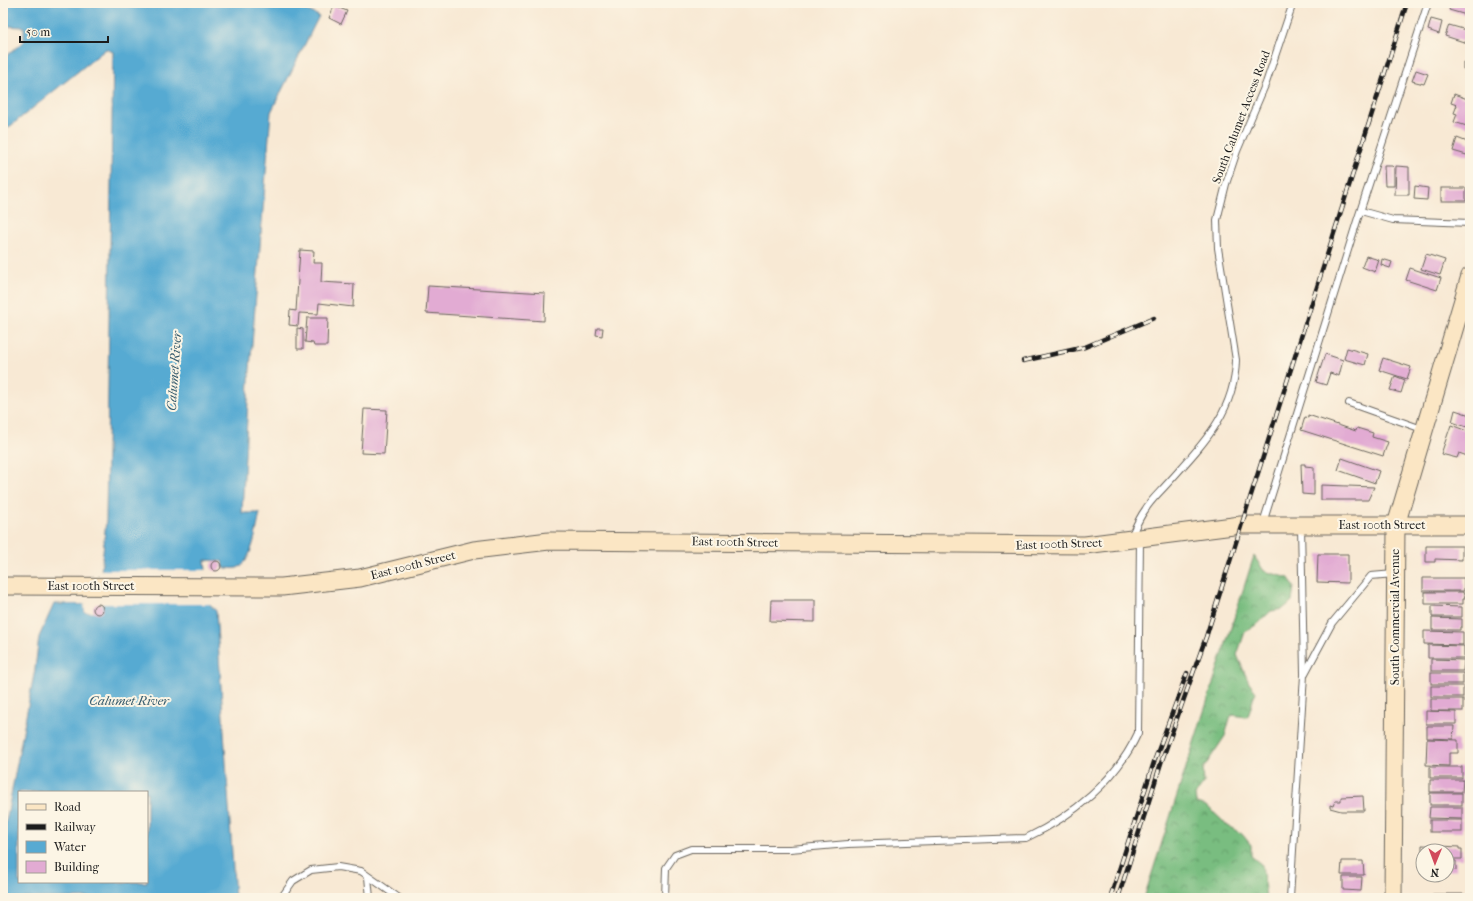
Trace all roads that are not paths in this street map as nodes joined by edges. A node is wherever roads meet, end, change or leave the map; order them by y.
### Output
1 (1293, 3) edge
2 (1428, 3) edge
3 (1361, 211) junction
4 (1470, 223) edge
5 (1470, 276) edge
6 (1349, 403) dead end
7 (1424, 430) junction
8 (1263, 525) junction
9 (1301, 525) junction
10 (1396, 525) junction
11 (1470, 525) edge
12 (1135, 540) junction
13 (1396, 574) junction
14 (3, 586) edge
15 (1304, 675) junction
16 (368, 877) junction
17 (281, 898) edge
18 (370, 898) edge
19 (399, 898) edge
20 (665, 898) edge
21 (1290, 898) edge
22 (1394, 898) edge

1 - 12 lane, South Calumet Access Road
2 - 3 lane
3 - 4 lane
3 - 8 lane
5 - 7 main road, South Commercial Avenue
6 - 7 lane
7 - 10 main road, South Commercial Avenue
8 - 9 main road, East 100th Street
8 - 12 main road, East 100th Street
9 - 10 main road, East 100th Street
9 - 15 lane
10 - 11 main road, East 100th Street
10 - 13 main road, South Commercial Avenue
12 - 14 main road, East 100th Street
12 - 20 lane
13 - 15 lane
13 - 22 main road, South Commercial Avenue
15 - 21 lane
16 - 17 lane
16 - 18 lane
16 - 19 lane

